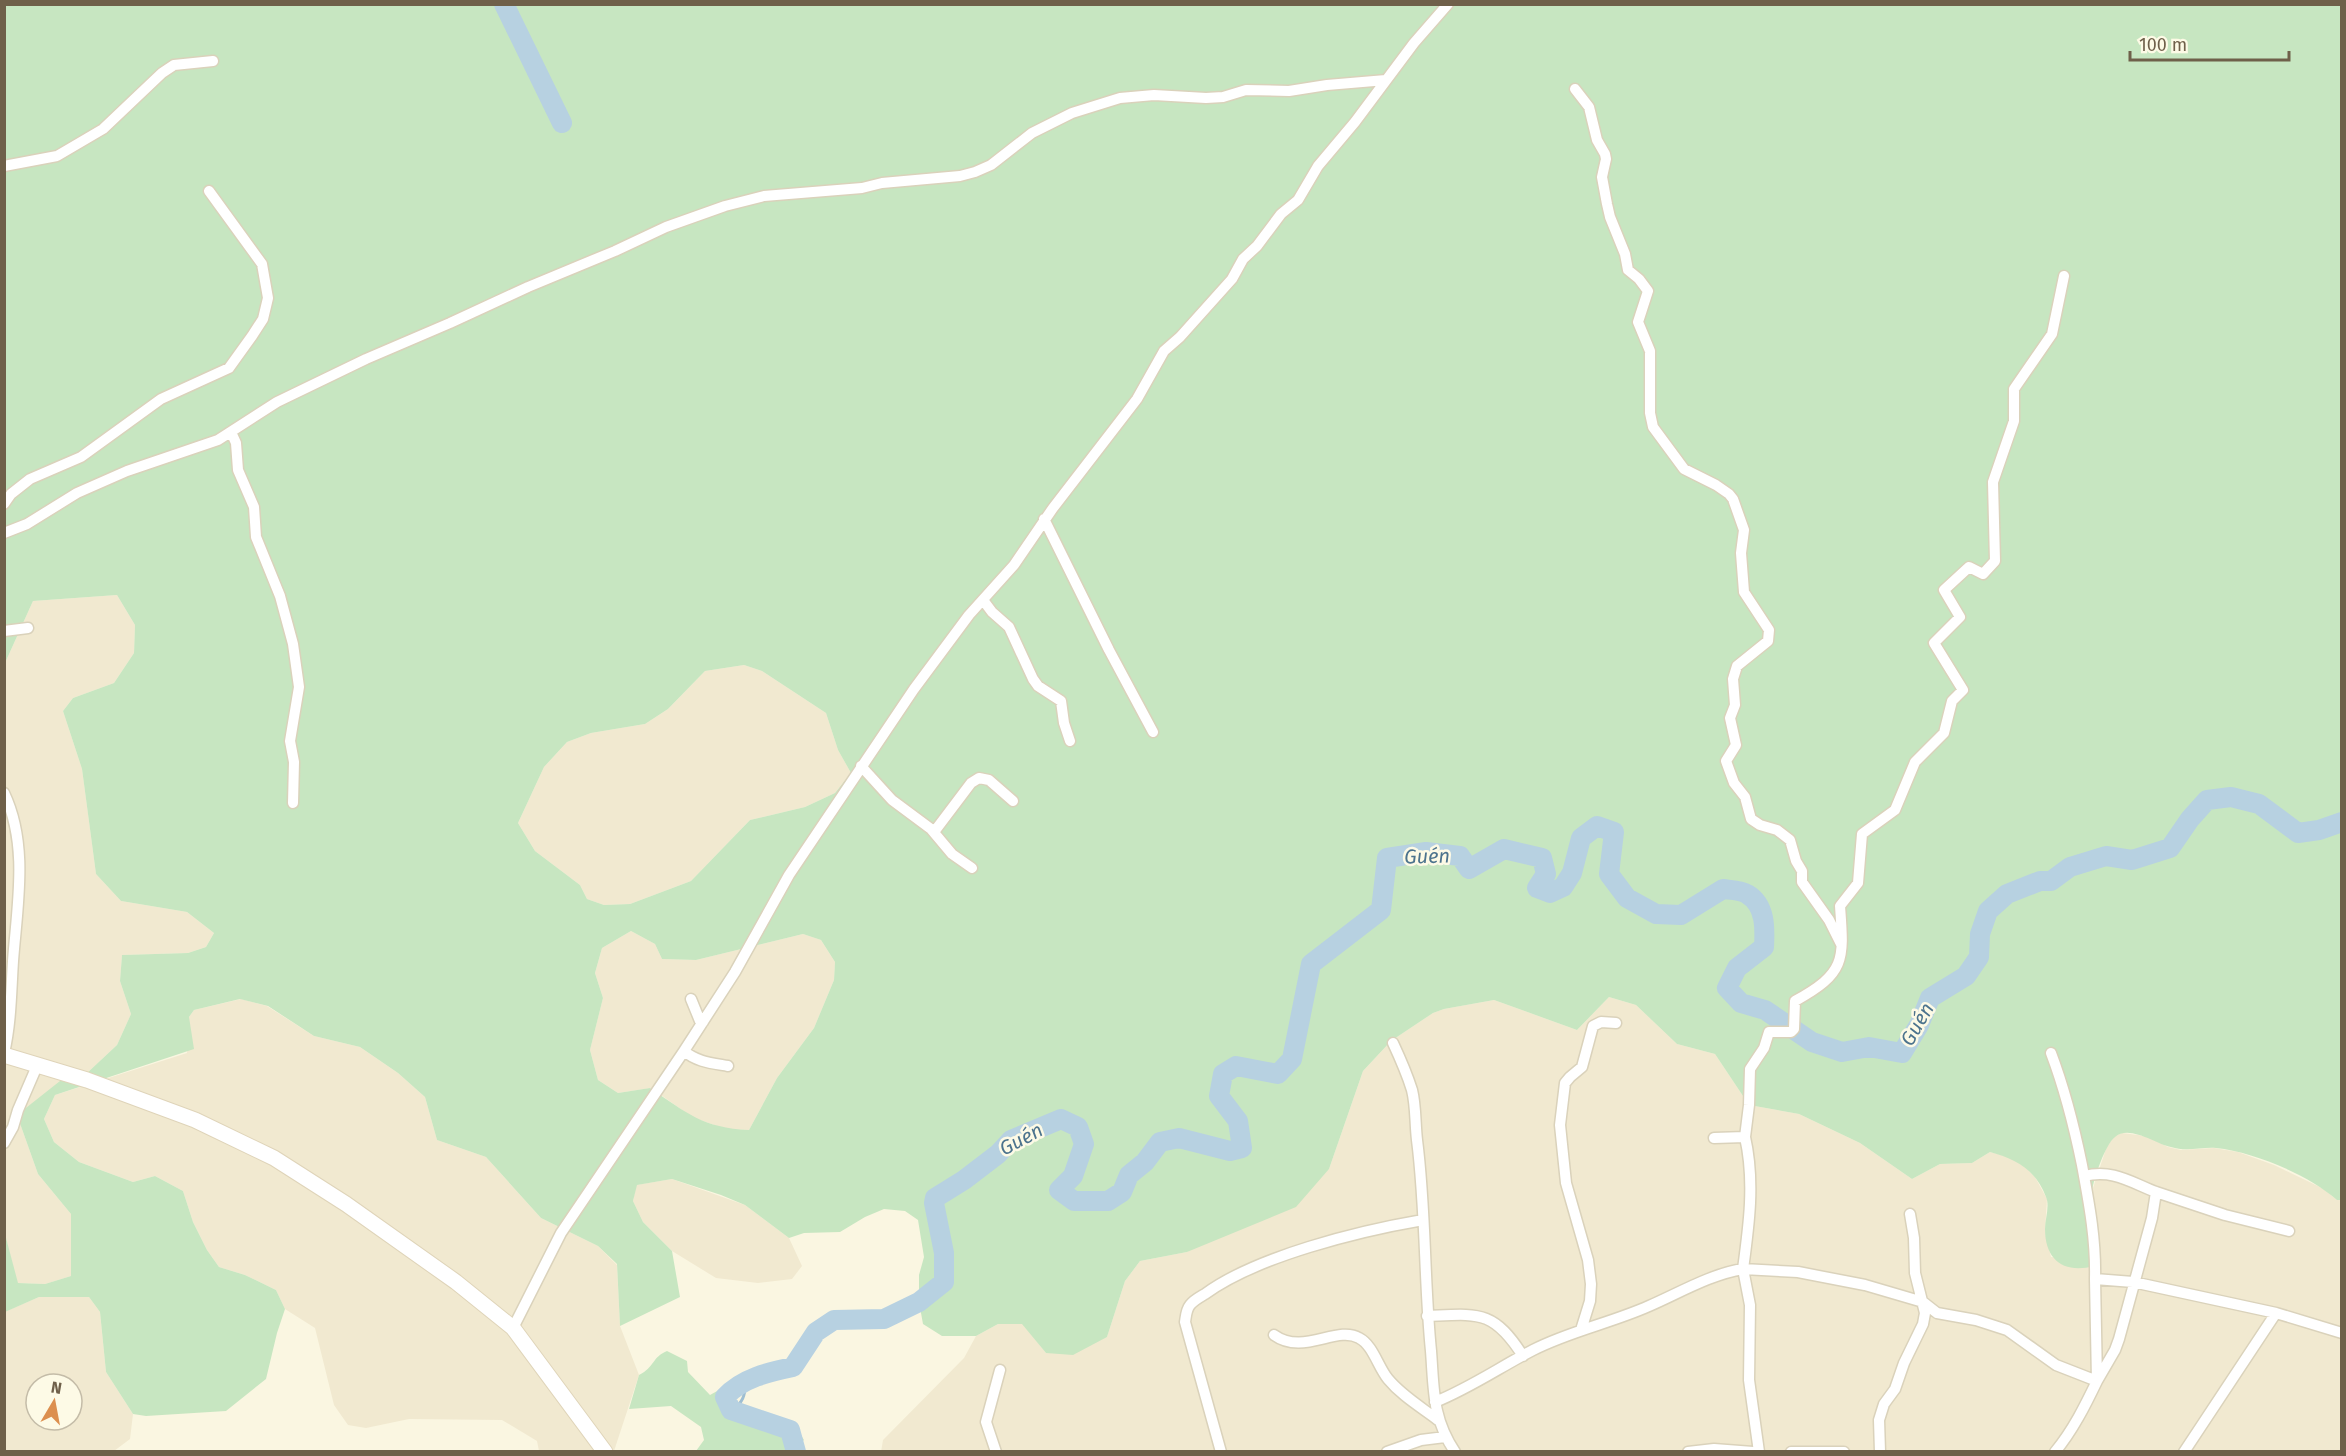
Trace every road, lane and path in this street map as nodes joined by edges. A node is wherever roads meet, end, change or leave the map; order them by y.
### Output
1 (1448, 4) edge
2 (213, 61) dead end
3 (1386, 80) junction
4 (1575, 89) dead end
5 (4, 166) edge
6 (209, 191) dead end
7 (2064, 276) dead end
8 (231, 432) junction
9 (4, 504) edge
10 (1044, 519) junction
11 (4, 532) edge
12 (983, 600) junction
13 (28, 628) dead end
14 (4, 631) edge
15 (1153, 732) dead end
16 (1070, 741) dead end
17 (861, 766) junction
18 (4, 793) edge
19 (1013, 801) dead end
20 (293, 803) dead end
21 (934, 832) junction
22 (972, 868) dead end
23 (1843, 949) junction
24 (691, 999) dead end
25 (703, 1022) junction
26 (1616, 1023) dead end
27 (1393, 1043) dead end
28 (684, 1051) junction
29 (2051, 1053) dead end
30 (4, 1054) edge
31 (37, 1066) junction
32 (728, 1066) dead end
33 (1745, 1137) junction
34 (1714, 1138) dead end
35 (4, 1143) edge
36 (2084, 1176) junction
37 (2156, 1192) junction
38 (1910, 1214) dead end
39 (1423, 1220) junction
40 (2289, 1231) dead end
41 (1743, 1269) junction
42 (2095, 1279) junction
43 (2133, 1282) junction
44 (1923, 1302) junction
45 (2276, 1313) junction
46 (1427, 1316) junction
47 (513, 1328) junction
48 (1581, 1330) junction
49 (2342, 1334) edge
50 (1274, 1335) dead end
51 (1523, 1356) junction
52 (1000, 1370) dead end
53 (2097, 1381) junction
54 (1435, 1402) junction
55 (1438, 1420) junction
56 (1445, 1437) junction
57 (605, 1452) edge
58 (996, 1452) edge
59 (1221, 1452) edge
60 (1387, 1452) edge
61 (1455, 1452) edge
62 (1688, 1452) edge
63 (1753, 1452) edge
64 (1760, 1452) edge
65 (1791, 1452) edge
66 (1844, 1452) edge
67 (1880, 1452) edge
68 (2055, 1452) edge
69 (2184, 1452) edge

1 - 3 street
2 - 5 street
3 - 8 street
3 - 10 street
4 - 23 street
6 - 9 street
7 - 23 street
8 - 11 street
8 - 20 street
10 - 12 street
10 - 15 street
12 - 16 street
12 - 17 street
13 - 14 street
17 - 21 street
17 - 25 street
18 - 30 street
19 - 21 street
21 - 22 street
23 - 33 street
24 - 25 street
25 - 28 street
26 - 48 street
27 - 39 street
28 - 32 street
28 - 47 street
29 - 36 street
30 - 31 main road
31 - 35 street
31 - 47 main road
33 - 34 street
33 - 41 street
36 - 37 street
36 - 42 street
37 - 40 street
37 - 43 street
38 - 44 street
39 - 46 street
39 - 59 street
41 - 44 street
41 - 48 street
41 - 64 street
42 - 43 street
42 - 53 street
43 - 45 street
43 - 53 street
44 - 53 street
44 - 67 street
45 - 49 street
45 - 69 street
46 - 51 street
46 - 54 street
47 - 57 main road
48 - 51 street
50 - 55 street
51 - 54 street
52 - 58 street
53 - 68 street
54 - 55 street
55 - 56 street
56 - 60 street
56 - 61 street
62 - 63 street
65 - 66 street

